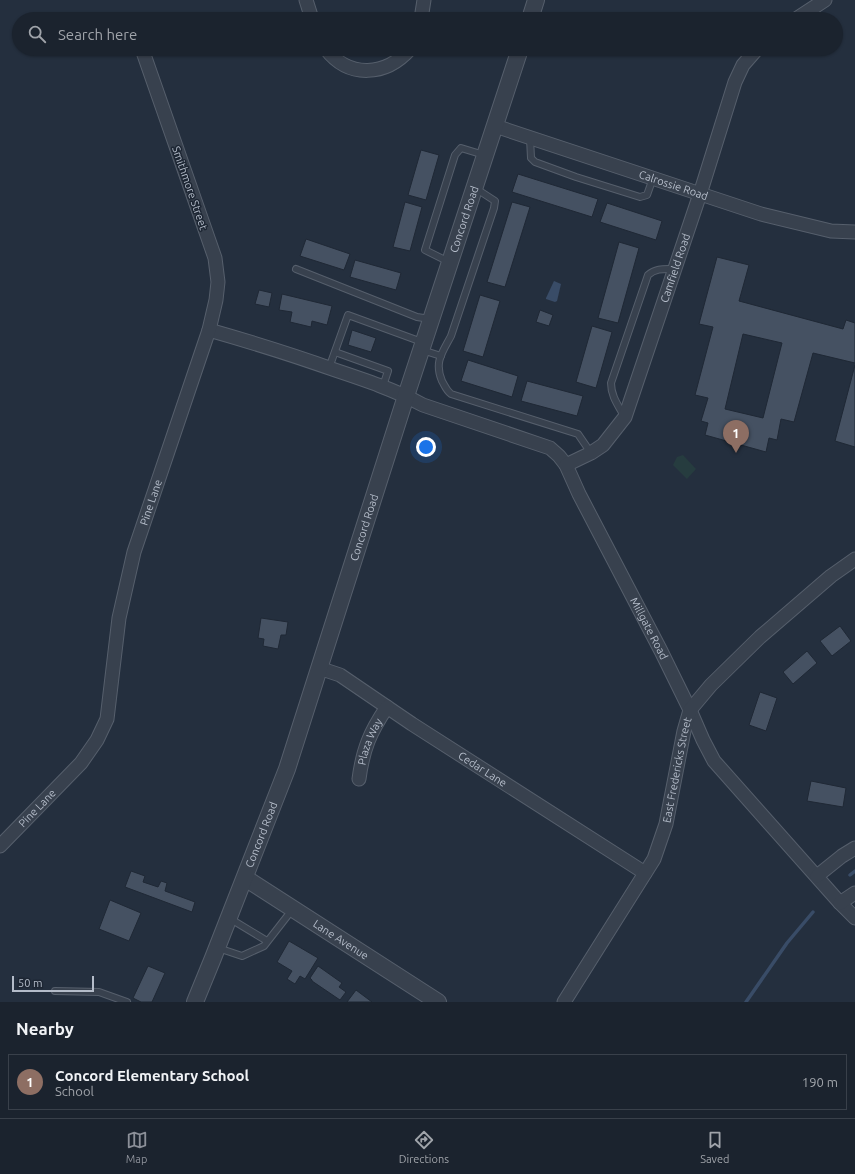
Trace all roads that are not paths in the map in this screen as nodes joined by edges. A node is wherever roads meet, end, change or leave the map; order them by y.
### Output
1 (306, 0) edge
2 (424, 0) edge
3 (536, 0) edge
4 (825, 0) edge
5 (310, 12) edge
6 (421, 12) edge
7 (532, 12) edge
8 (807, 12) edge
9 (144, 56) edge
10 (331, 56) edge
11 (404, 56) edge
12 (518, 56) edge
13 (751, 56) edge
14 (495, 126) junction
15 (530, 138) junction
16 (486, 155) junction
17 (653, 178) junction
18 (475, 188) junction
19 (700, 194) junction
20 (855, 232) edge
21 (450, 263) junction
22 (296, 269) dead end
23 (674, 269) junction
24 (432, 319) junction
25 (209, 330) junction
26 (423, 347) junction
27 (335, 352) junction
28 (441, 356) junction
29 (329, 368) junction
30 (383, 386) junction
31 (406, 396) junction
32 (625, 417) junction
33 (590, 453) junction
34 (566, 466) junction
35 (855, 559) edge
36 (319, 668) junction
37 (387, 707) junction
38 (690, 710) junction
39 (359, 779) dead end
40 (0, 846) edge
41 (855, 848) edge
42 (645, 873) junction
43 (817, 876) junction
44 (245, 878) junction
45 (855, 893) edge
46 (840, 903) junction
47 (293, 909) junction
48 (229, 918) junction
49 (855, 918) edge
50 (267, 941) junction
51 (218, 948) junction
52 (55, 991) dead end
53 (126, 1002) edge
54 (195, 1002) edge
55 (438, 1002) edge
56 (564, 1002) edge

1 - 5 street
2 - 6 street
3 - 7 street
4 - 8 street
9 - 25 street, Smithmore Street
10 - 11 street
12 - 14 street, Concord Road
13 - 19 street, Camfield Road
14 - 15 street, Calrossie Road
14 - 16 street, Concord Road
15 - 17 street, Calrossie Road
15 - 17 lane
16 - 18 street, Concord Road
16 - 21 lane
17 - 19 street, Calrossie Road
18 - 21 street, Concord Road
18 - 28 lane
19 - 20 street, Calrossie Road
19 - 23 street, Camfield Road
21 - 24 street, Concord Road
22 - 24 lane
23 - 32 street, Camfield Road
23 - 32 lane
24 - 26 street, Concord Road
25 - 29 street
25 - 40 street, Pine Lane
26 - 27 lane
26 - 28 lane
26 - 31 street, Concord Road
27 - 29 lane
27 - 30 lane
28 - 33 lane
29 - 30 street
30 - 31 street
31 - 34 street, Millgate Road
31 - 36 street, Concord Road
32 - 33 street, Camfield Road
33 - 34 street, Camfield Road
34 - 38 street, Millgate Road
35 - 38 street, East Fredericks Street
36 - 37 street, Cedar Lane
36 - 44 street, Concord Road
37 - 39 street, Plaza Way
37 - 42 street, Cedar Lane
38 - 42 street, East Fredericks Street
38 - 43 street, Millgate Road
41 - 43 street
42 - 56 street, East Fredericks Street
43 - 46 street, Millgate Road
44 - 47 street, Lane Avenue
44 - 48 street, Concord Road
45 - 46 street
46 - 49 street, Millgate Road
47 - 50 lane
47 - 55 street, Lane Avenue
48 - 50 lane
48 - 51 street, Concord Road
50 - 51 lane
51 - 54 street, Concord Road
52 - 53 lane

